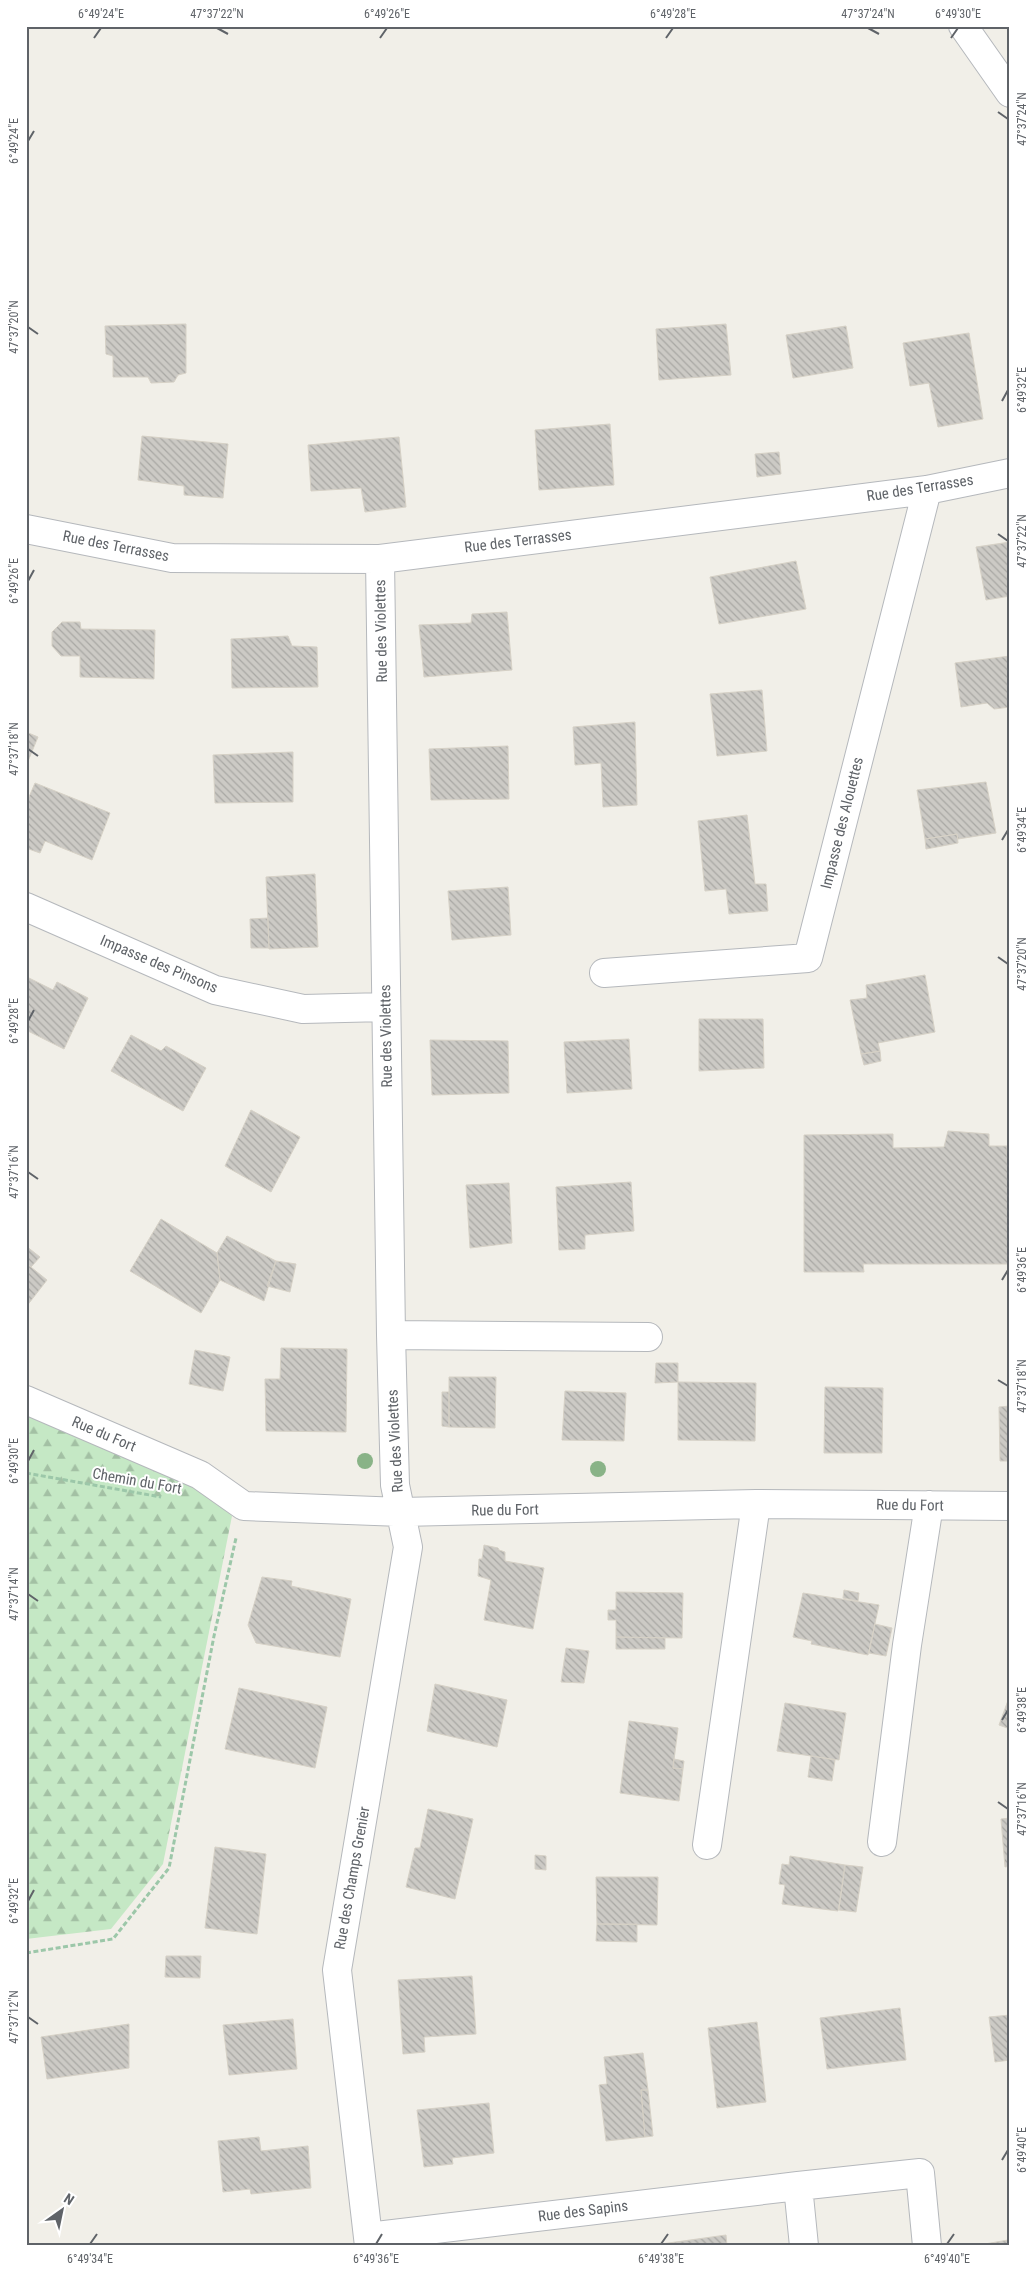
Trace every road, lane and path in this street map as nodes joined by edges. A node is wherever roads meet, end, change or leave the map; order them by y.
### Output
1 (963, 26) edge
2 (1010, 93) edge
3 (1010, 473) edge
4 (927, 490) junction
5 (26, 529) edge
6 (380, 559) junction
7 (26, 907) edge
8 (604, 973) dead end
9 (386, 1008) junction
10 (391, 1336) junction
11 (648, 1337) dead end
12 (26, 1400) edge
13 (26, 1473) edge
14 (166, 1498) dead end
15 (756, 1504) junction
16 (929, 1505) junction
17 (244, 1506) junction
18 (1010, 1506) edge
19 (401, 1512) junction
20 (882, 1842) dead end
21 (707, 1845) dead end
22 (26, 1953) edge
23 (798, 2186) junction
24 (368, 2241) edge
25 (804, 2246) edge
26 (927, 2246) edge

1 - 2 street
3 - 4 street, Rue des Terrasses
4 - 6 street, Rue des Terrasses
4 - 8 street, Impasse des Alouettes
5 - 6 street, Rue des Terrasses
6 - 9 street, Rue des Violettes
7 - 9 street, Impasse des Pinsons
9 - 10 street, Rue des Violettes
10 - 11 street
10 - 19 street, Rue des Violettes
12 - 17 street, Rue du Fort
13 - 14 path, Chemin du Fort
15 - 16 street, Rue du Fort
15 - 19 street, Rue du Fort
15 - 21 street
16 - 18 street, Rue du Fort
16 - 20 street
17 - 19 street, Rue du Fort
17 - 22 path
19 - 24 street, Rue des Champs Grenier
23 - 24 street, Rue des Sapins
23 - 25 street
23 - 26 street, Rue des Sapins

